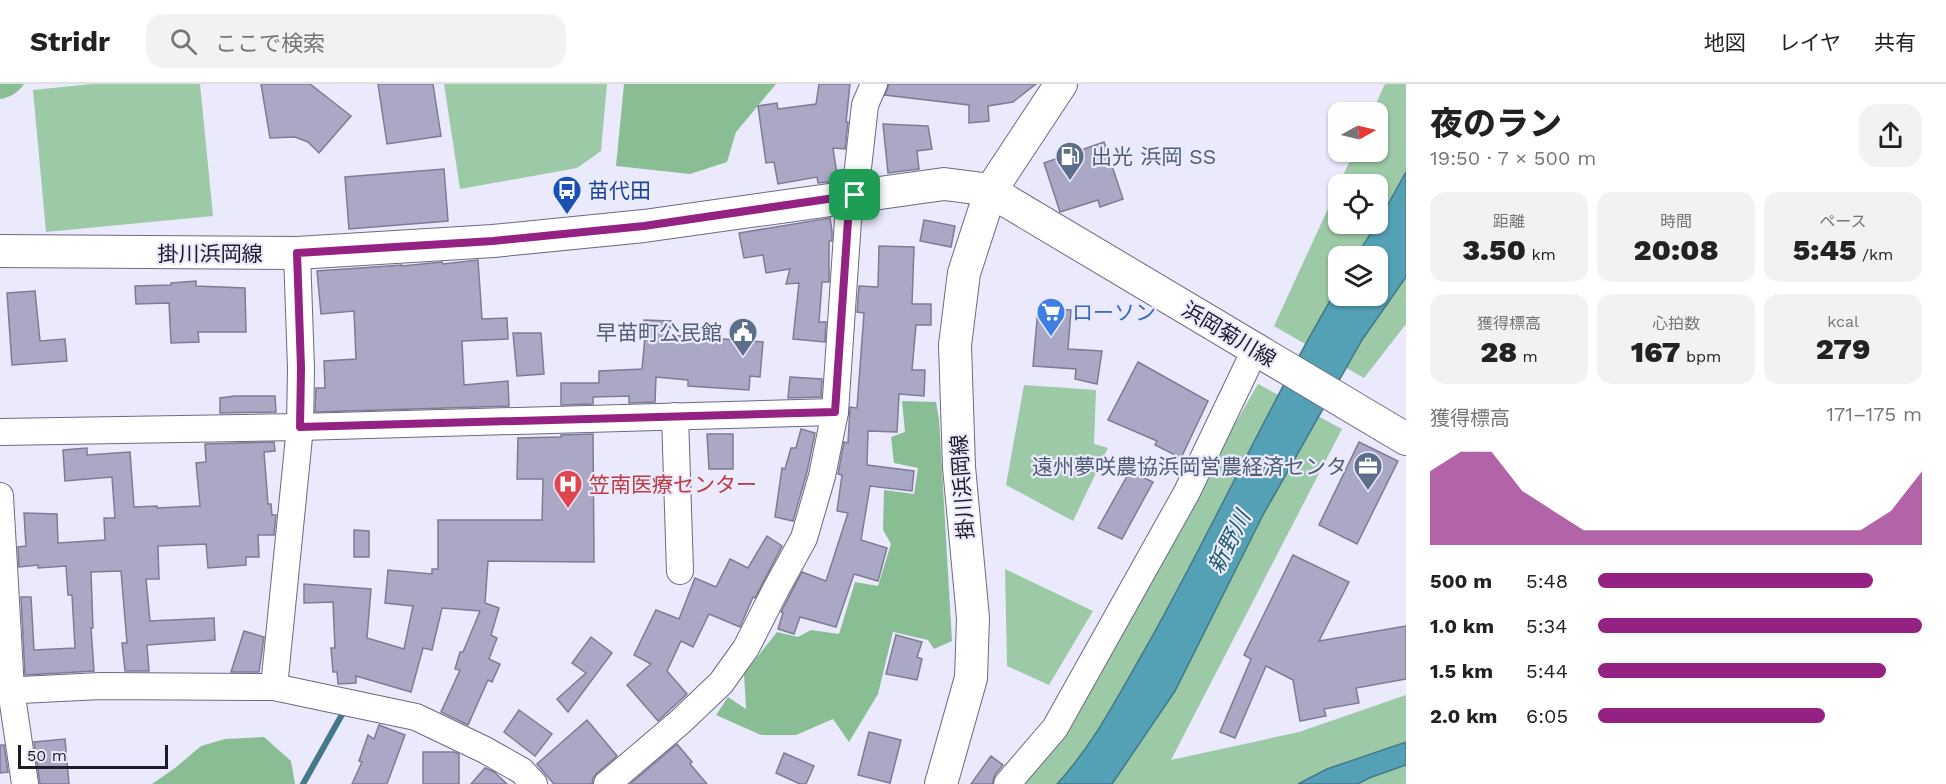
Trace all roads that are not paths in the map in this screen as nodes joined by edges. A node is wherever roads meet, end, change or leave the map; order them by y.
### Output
1 (874, 84) edge
2 (1060, 84) edge
3 (991, 190) junction
4 (855, 195) junction
5 (0, 251) edge
6 (297, 253) junction
7 (1259, 352) junction
8 (835, 412) junction
9 (675, 416) junction
10 (300, 427) junction
11 (0, 432) edge
12 (1406, 439) edge
13 (0, 496) edge
14 (680, 571) dead end
15 (274, 687) junction
16 (6, 691) edge
17 (25, 784) edge
18 (534, 784) edge
19 (607, 784) edge
20 (941, 784) edge
21 (1007, 784) edge

1 - 4 street
2 - 3 main road, 掛川浜岡線
3 - 4 main road, 掛川浜岡線
3 - 7 main road, 浜岡菊川線
3 - 20 main road, 掛川浜岡線
4 - 6 main road, 掛川浜岡線
4 - 8 street
5 - 6 main road, 掛川浜岡線
6 - 10 street
7 - 12 main road, 浜岡菊川線
7 - 21 street
8 - 9 street
8 - 19 street
9 - 10 street
9 - 14 street
10 - 11 street
10 - 15 street
13 - 16 street
15 - 16 street
15 - 18 street
16 - 17 street

